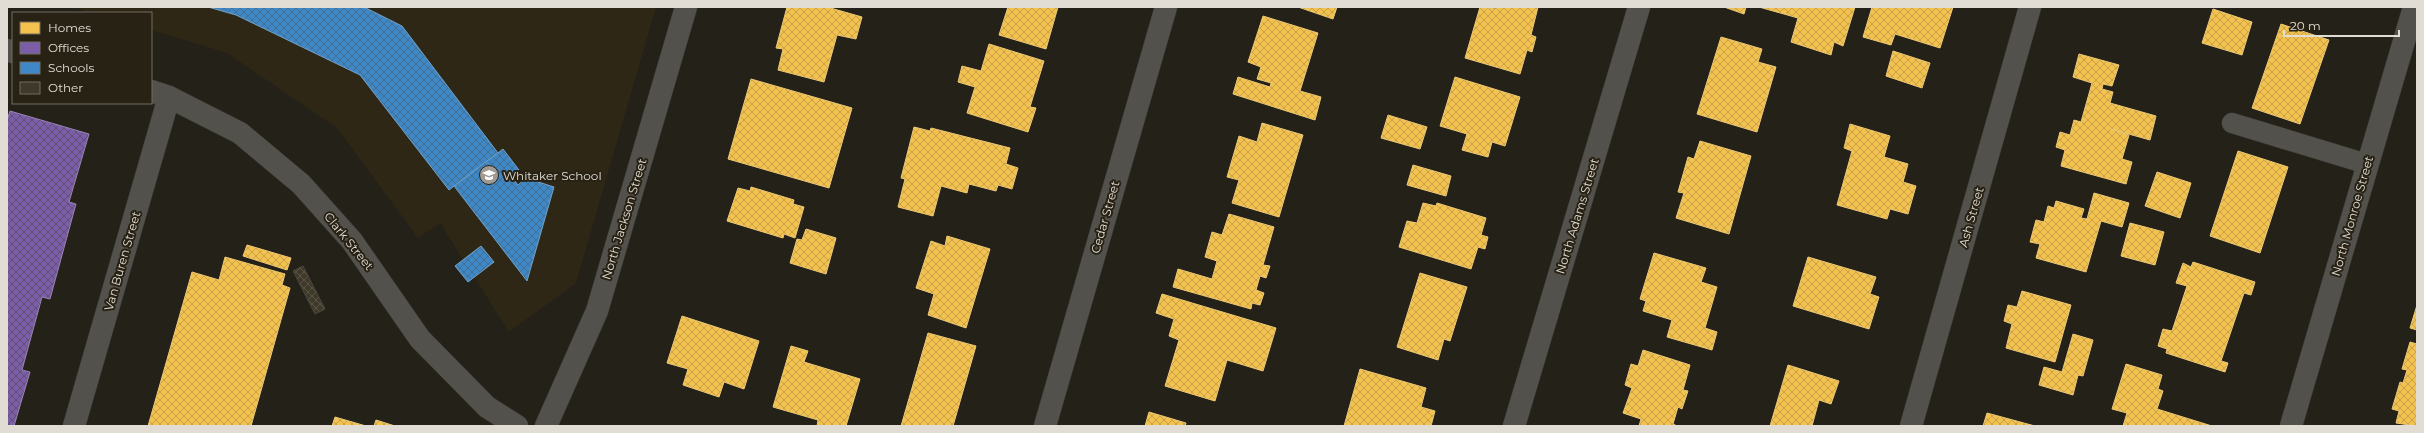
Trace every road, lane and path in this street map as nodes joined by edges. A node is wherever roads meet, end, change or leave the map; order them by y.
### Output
1 (686, 7) edge
2 (1166, 7) edge
3 (1639, 7) edge
4 (2030, 7) edge
5 (2414, 7) edge
6 (160, 94) edge
7 (2232, 123) dead end
8 (2367, 164) junction
9 (74, 426) edge
10 (517, 426) edge
11 (546, 426) edge
12 (1045, 426) edge
13 (1514, 426) edge
14 (1911, 426) edge
15 (2291, 426) edge

1 - 11 street, North Jackson Street
2 - 12 street, Cedar Street
3 - 13 street, North Adams Street
4 - 14 street, Ash Street
5 - 8 street, North Monroe Street
6 - 9 street, Van Buren Street
6 - 10 street, Clark Street
7 - 8 lane
8 - 15 street, North Monroe Street

